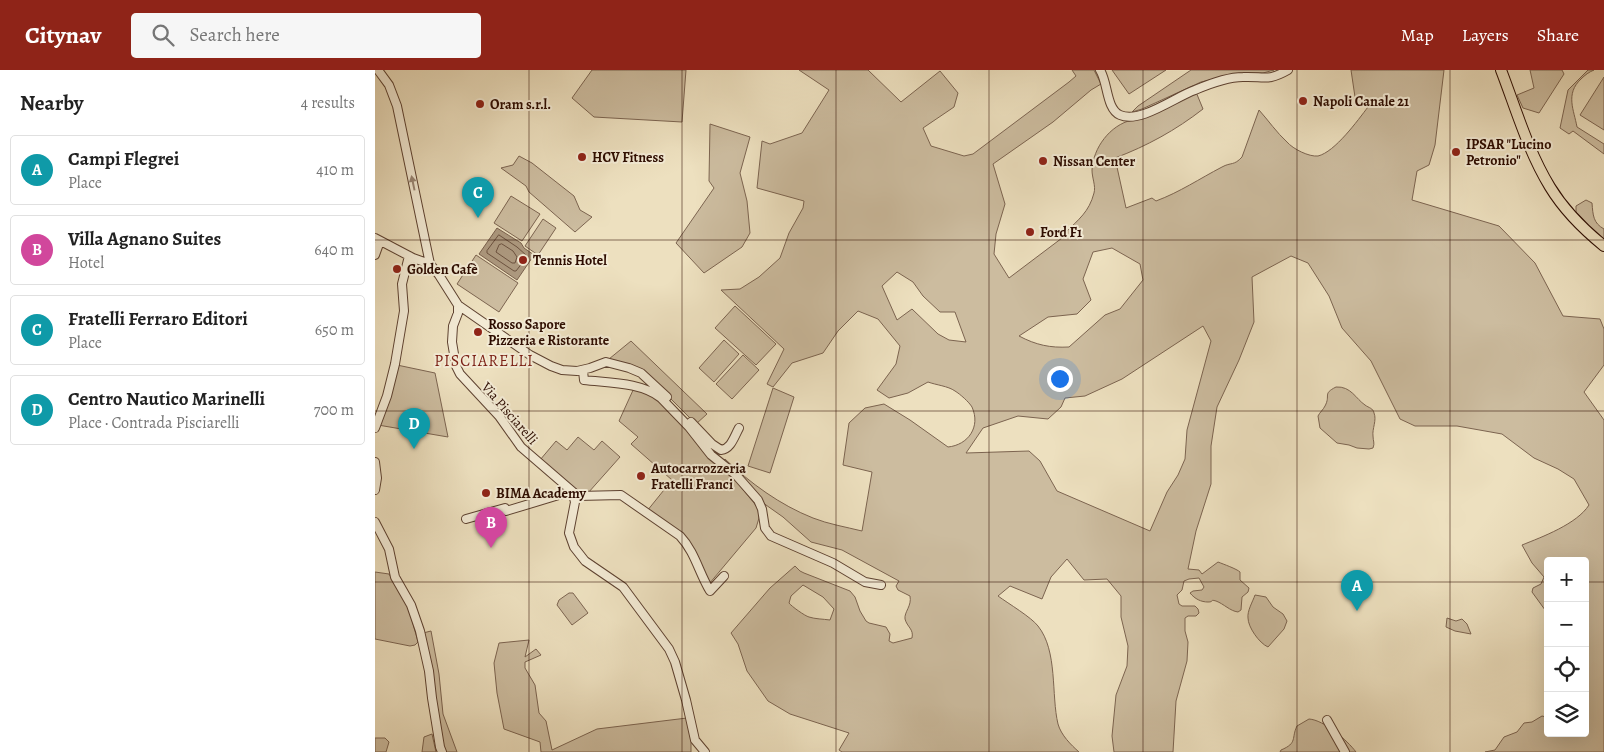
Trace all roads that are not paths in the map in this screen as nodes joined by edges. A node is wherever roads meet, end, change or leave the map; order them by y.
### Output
1 (378, 70) edge
2 (1101, 70) edge
3 (1287, 70) edge
4 (1501, 70) edge
5 (377, 239) edge
6 (1604, 246) edge
7 (375, 255) edge
8 (409, 256) junction
9 (430, 264) junction
10 (458, 305) junction
11 (583, 370) junction
12 (375, 428) edge
13 (739, 428) dead end
14 (375, 462) edge
15 (375, 490) edge
16 (572, 491) junction
17 (466, 519) dead end
18 (375, 522) edge
19 (724, 576) dead end
20 (881, 585) dead end
21 (1327, 720) dead end
22 (695, 740) junction
23 (442, 752) edge
24 (694, 752) edge
25 (705, 752) edge
26 (1345, 752) edge

9 -> 1 street
2 - 3 street
4 - 6 main road
5 - 7 street
5 - 8 street
8 - 9 street
8 - 12 street
9 - 10 street
10 - 11 street
10 - 16 street, Via Pisciarelli
11 - 13 street
11 - 20 street
14 - 15 street
16 - 17 street
16 - 19 street
16 - 22 street
18 - 23 street
21 - 26 street
22 - 24 street
22 - 25 street

